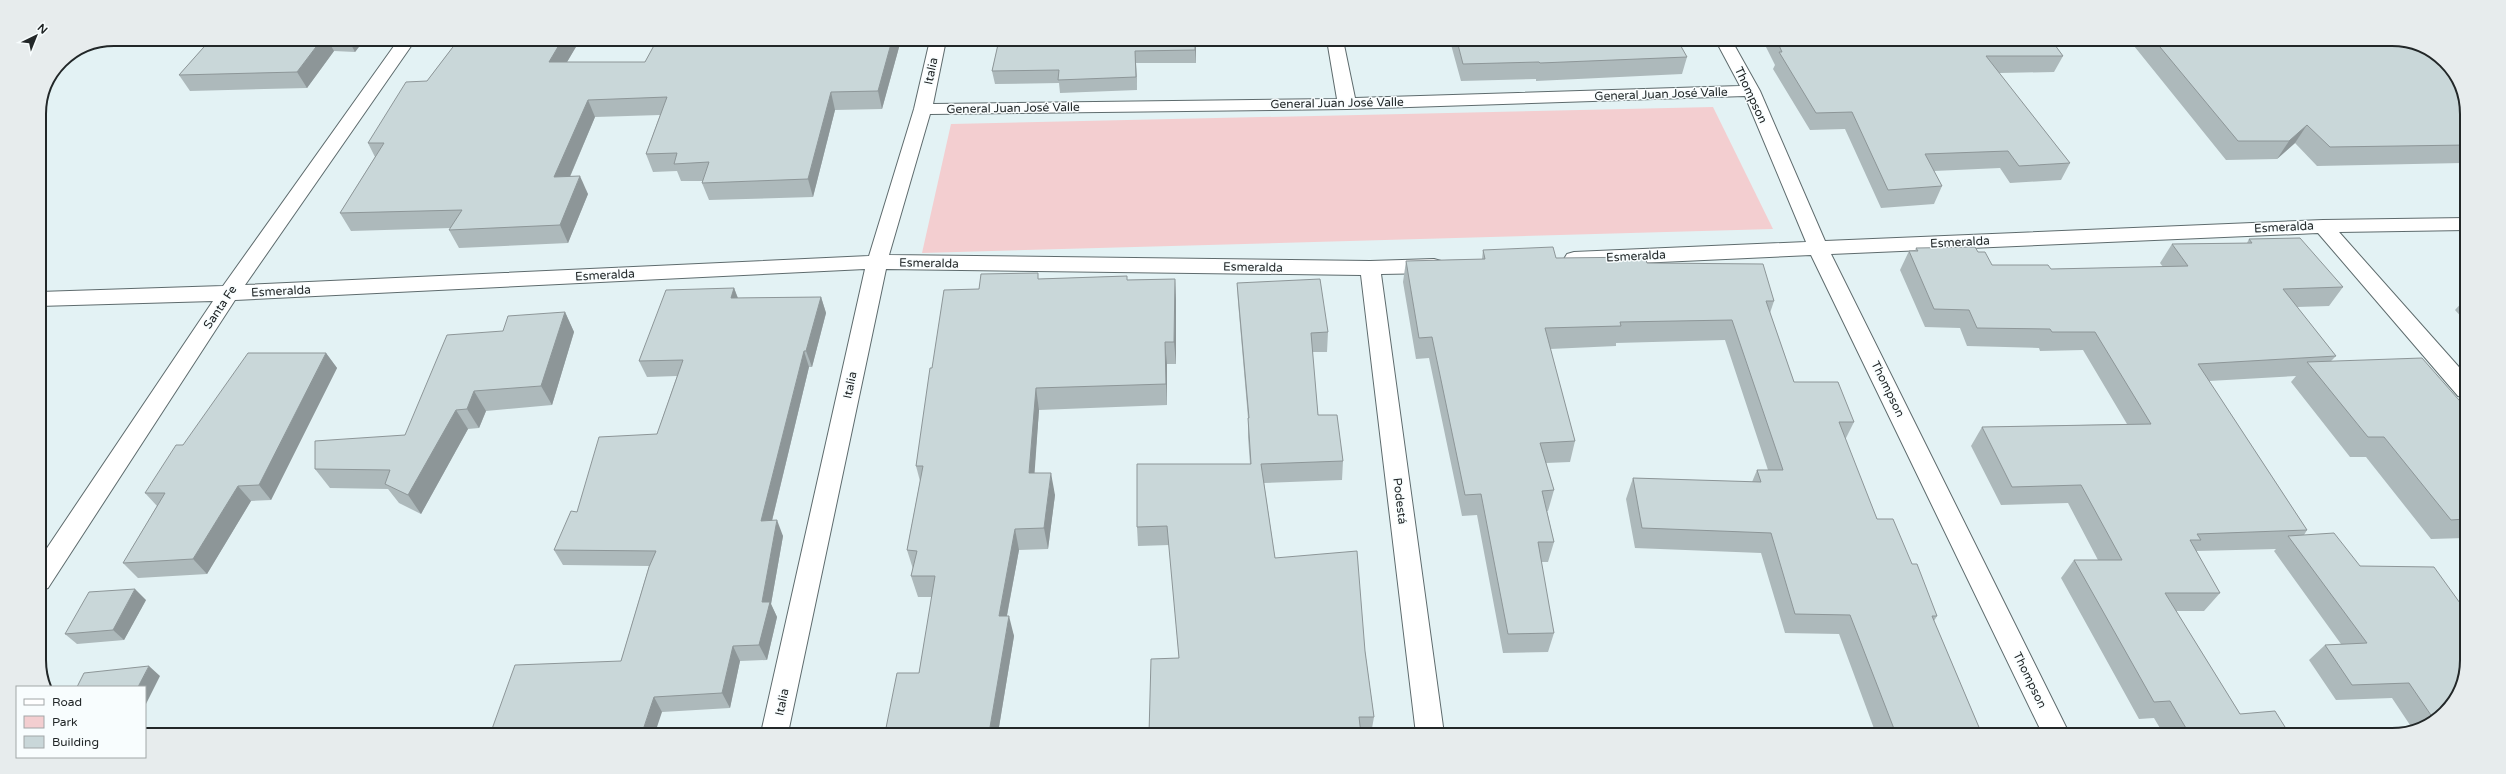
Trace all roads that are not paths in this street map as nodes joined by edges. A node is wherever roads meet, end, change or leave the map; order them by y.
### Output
1 (403, 46) edge
2 (937, 46) edge
3 (1336, 46) edge
4 (1727, 46) edge
5 (1751, 91) junction
6 (1347, 104) junction
7 (923, 109) junction
8 (2460, 224) edge
9 (2322, 226) junction
10 (1818, 248) junction
11 (1559, 260) edge
12 (877, 262) junction
13 (1449, 265) edge
14 (1370, 268) junction
15 (229, 293) junction
16 (46, 299) edge
17 (2460, 383) edge
18 (46, 569) edge
19 (776, 728) edge
20 (1429, 728) edge
21 (2054, 728) edge

1 - 15 street, Santa Fe
2 - 7 street, Italia
3 - 6 street
4 - 5 street, Thompson
5 - 6 street, General Juan José Valle
5 - 10 street, Thompson
6 - 7 street, General Juan José Valle
7 - 12 street, Italia
8 - 9 street, Esmeralda
9 - 10 street, Esmeralda
9 - 17 street
10 - 11 street, Esmeralda
10 - 21 street, Thompson
12 - 14 street, Esmeralda
12 - 15 street, Esmeralda
12 - 19 street, Italia
13 - 14 street, Esmeralda
14 - 20 street, Podestá
15 - 16 street, Esmeralda
15 - 18 street, Santa Fe

